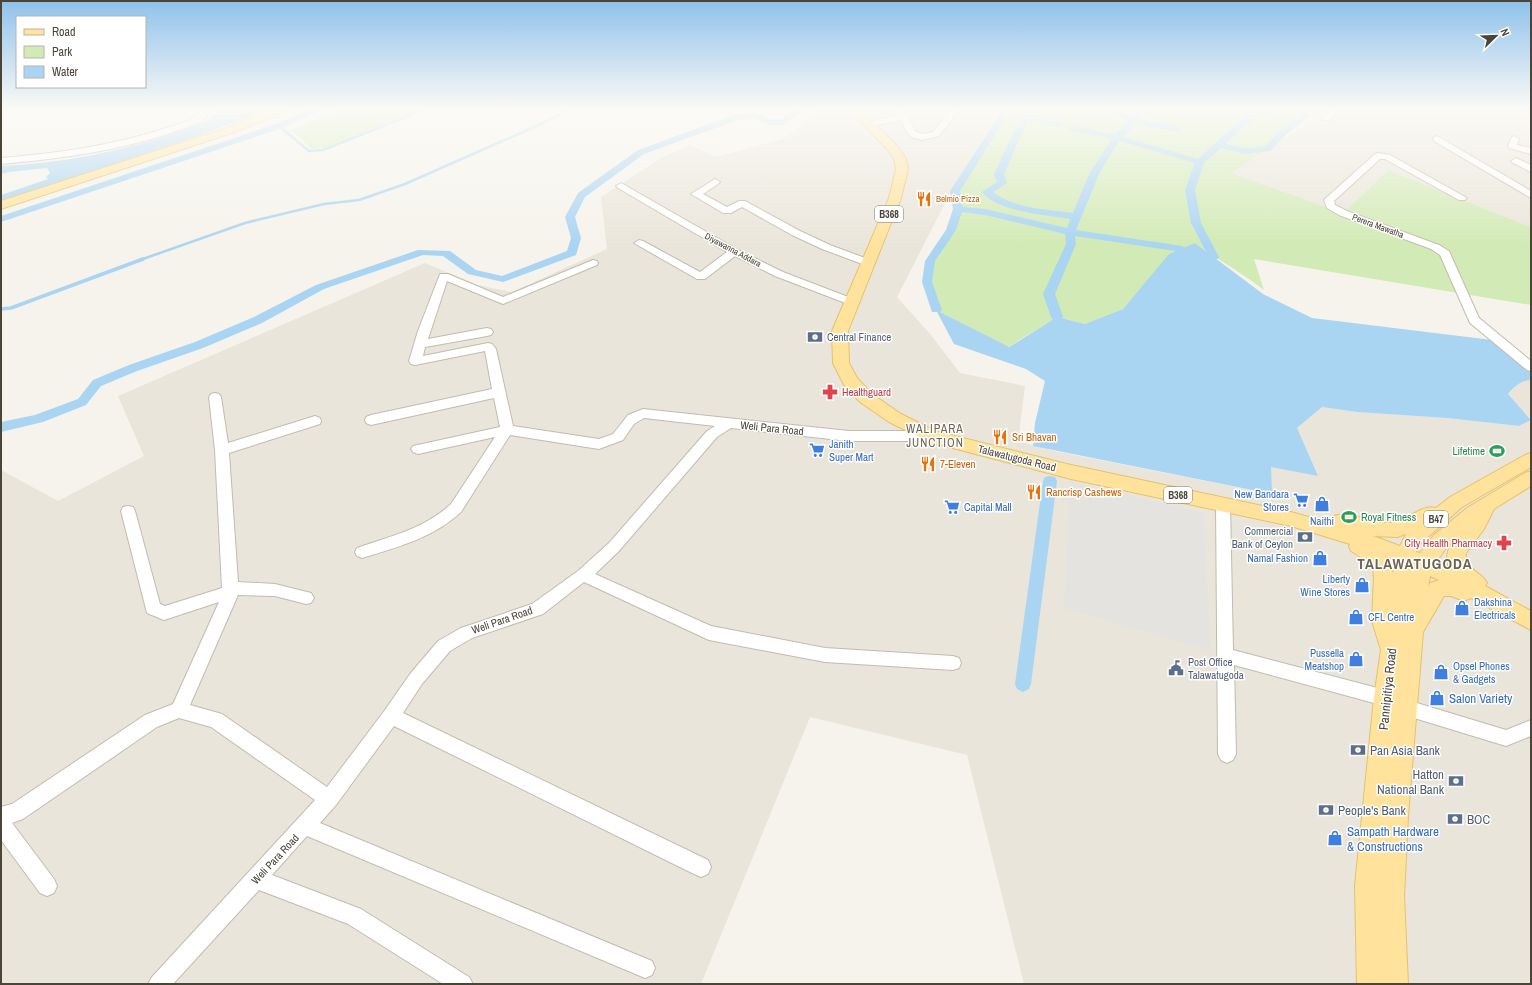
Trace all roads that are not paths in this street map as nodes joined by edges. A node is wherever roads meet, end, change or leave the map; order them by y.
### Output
1 (65, 155) edge
2 (154, 155) edge
3 (897, 155) edge
4 (1464, 155) edge
5 (1458, 159) dead end
6 (1, 161) edge
7 (1516, 161) dead end
8 (1531, 169) edge
9 (714, 182) dead end
10 (621, 186) dead end
11 (1531, 195) edge
12 (1462, 198) dead end
13 (1531, 202) edge
14 (1, 205) edge
15 (639, 242) dead end
16 (734, 252) junction
17 (592, 263) dead end
18 (869, 263) junction
19 (852, 302) junction
20 (486, 332) dead end
21 (420, 344) junction
22 (1531, 367) edge
23 (500, 392) junction
24 (215, 397) dead end
25 (371, 420) dead end
26 (315, 421) dead end
27 (729, 423) junction
28 (507, 430) junction
29 (930, 436) junction
30 (418, 449) dead end
31 (222, 450) junction
32 (1531, 459) edge
33 (1531, 478) edge
34 (1489, 503) junction
35 (1223, 504) junction
36 (1450, 508) junction
37 (128, 511) dead end
38 (1266, 513) junction
39 (362, 552) dead end
40 (1414, 559) junction
41 (583, 574) junction
42 (230, 590) junction
43 (306, 598) dead end
44 (1531, 621) edge
45 (1413, 632) junction
46 (1391, 650) junction
47 (1226, 655) junction
48 (953, 663) dead end
49 (1385, 698) junction
50 (1407, 708) junction
51 (179, 710) junction
52 (391, 716) junction
53 (1531, 728) edge
54 (1227, 754) dead end
55 (329, 799) junction
56 (1, 816) edge
57 (1, 824) edge
58 (305, 826) junction
59 (702, 867) dead end
60 (256, 879) junction
61 (47, 886) dead end
62 (645, 968) dead end
63 (159, 984) edge
64 (462, 984) edge
65 (1370, 984) edge
66 (1394, 984) edge

1 - 6 street
2 - 14 main road
3 - 18 main road, Talawatugoda Road / B368
4 - 11 street
5 - 13 street
7 - 8 street
9 - 18 street
10 - 16 street, Diyawanna Addara
12 - 22 street, Perera Mawatha
15 - 16 street
16 - 19 street, Diyawanna Addara
17 - 21 street
18 - 19 main road, Talawatugoda Road / B368
19 - 29 main road, Talawatugoda Road / B368
20 - 21 street
21 - 23 street
23 - 25 street
23 - 28 street
24 - 31 street
26 - 31 street
27 - 28 street
27 - 29 street, Weli Para Road
27 - 41 street, Weli Para Road
28 - 30 street
28 - 39 street
29 - 35 main road, Talawatugoda Road / B368
31 - 42 street
32 - 36 main road, Pannipitiya Road / B47
33 - 34 main road, Pannipitiya Road / B47
34 - 40 main road, Pannipitiya Road / B47
34 - 44 main road
35 - 38 main road, Talawatugoda Road / B368
35 - 47 street
36 - 38 main road
36 - 40 main road, Pannipitiya Road / B47
37 - 42 street
38 - 40 main road, Talawatugoda Road / B368
38 - 46 main road
40 - 44 main road, Talawatugoda Road
40 - 45 main road, Pannipitiya Road / B47
40 - 46 main road, Pannipitiya Road / B47
41 - 48 street
41 - 52 street, Weli Para Road
42 - 43 street
42 - 51 street
44 - 45 main road
45 - 50 main road, Pannipitiya Road / B47
46 - 49 main road, Pannipitiya Road / B47
47 - 49 street
47 - 54 street
49 - 65 main road, Pannipitiya Road / B47
50 - 53 street
50 - 66 main road, Pannipitiya Road / B47
51 - 55 street
51 - 56 street
52 - 55 street, Weli Para Road
52 - 59 street
55 - 58 street, Weli Para Road
57 - 61 street
58 - 60 street, Weli Para Road
58 - 62 street
60 - 63 street, Weli Para Road
60 - 64 street

